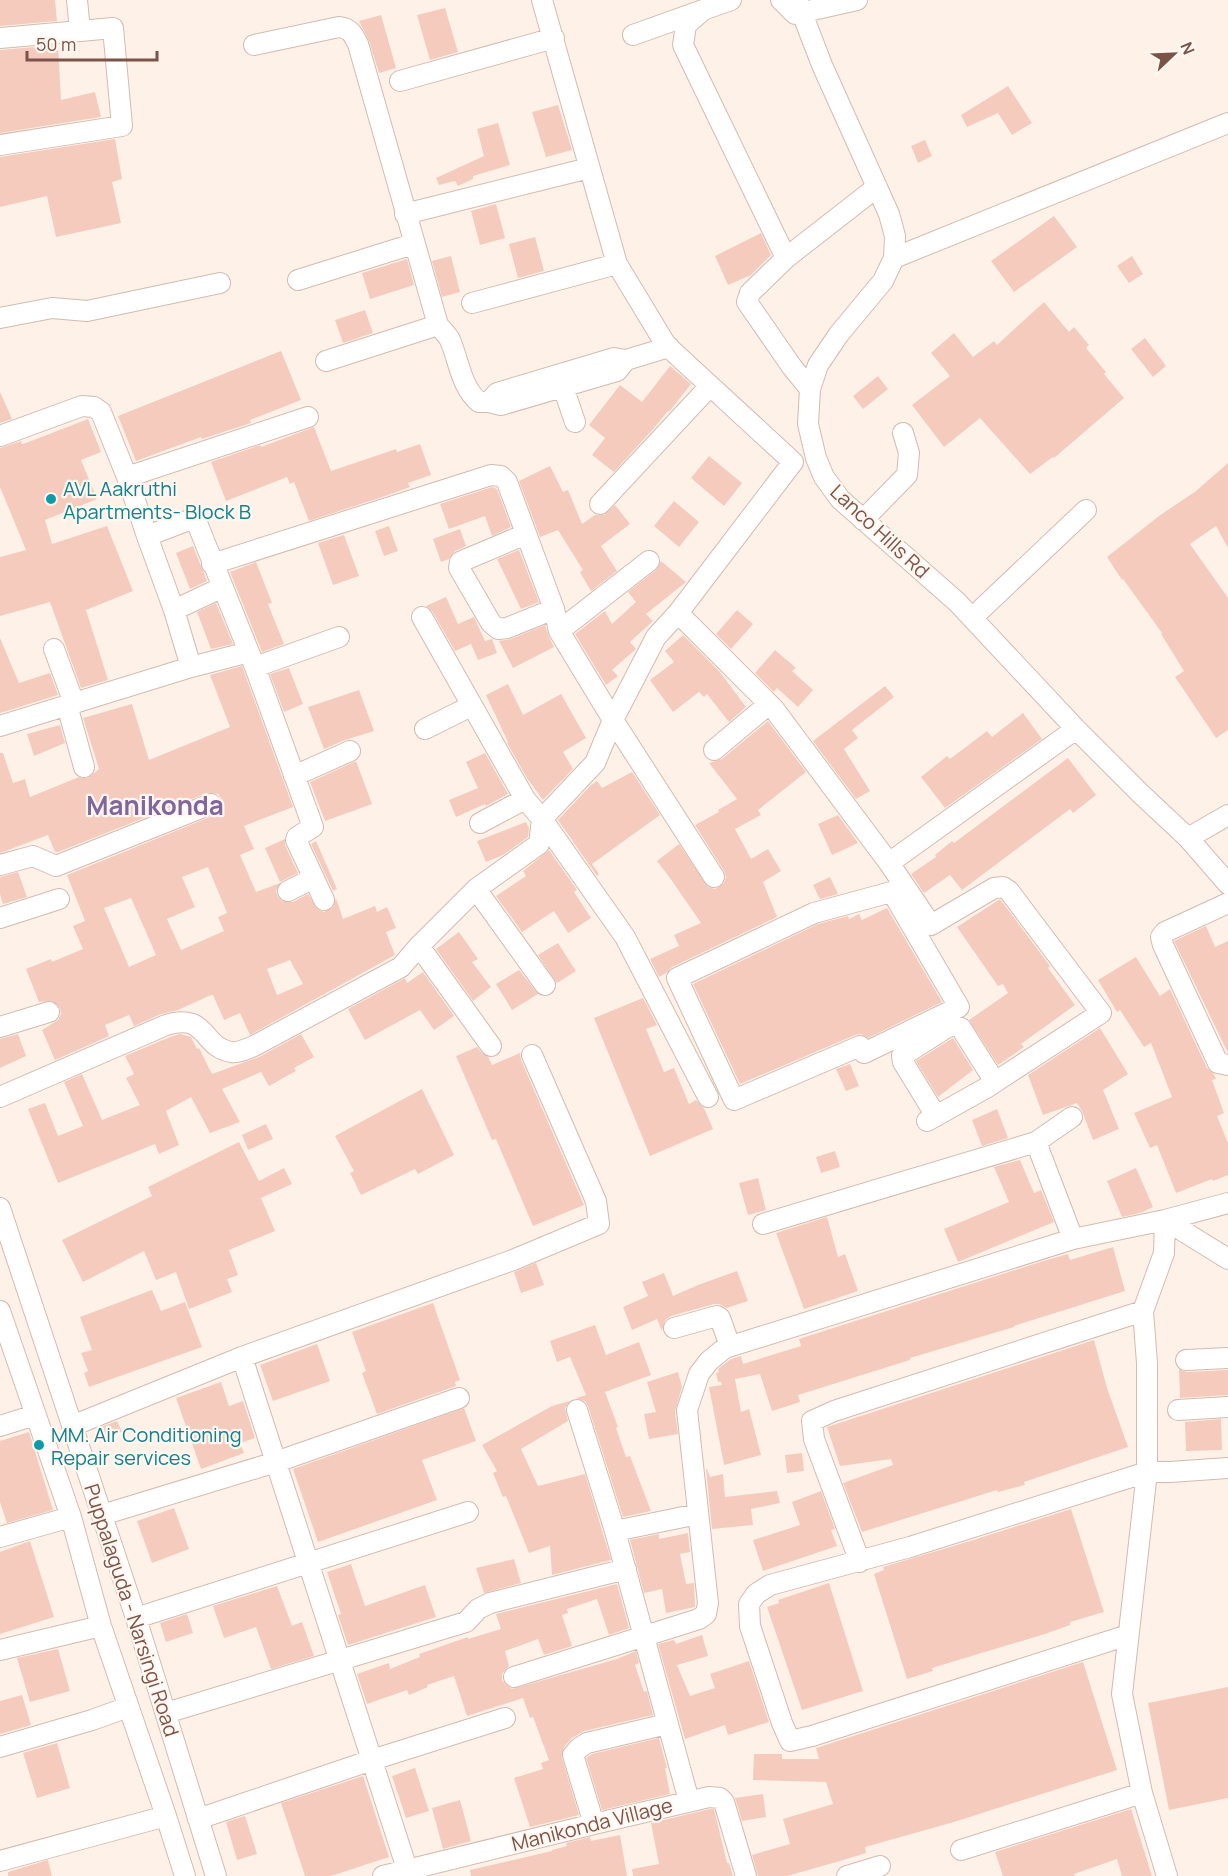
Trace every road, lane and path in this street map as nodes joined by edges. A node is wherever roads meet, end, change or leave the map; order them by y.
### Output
1 (77, 0) edge
2 (542, 0) edge
3 (731, 0) edge
4 (781, 0) edge
5 (857, 0) edge
6 (803, 4) edge
7 (702, 11) junction
8 (80, 31) junction
9 (633, 35) dead end
10 (0, 38) edge
11 (554, 38) junction
12 (254, 45) dead end
13 (400, 81) dead end
14 (1228, 123) edge
15 (0, 145) edge
16 (589, 168) junction
17 (877, 187) junction
18 (405, 214) junction
19 (413, 244) junction
20 (786, 258) junction
21 (894, 258) junction
22 (617, 264) junction
23 (298, 279) dead end
24 (220, 283) dead end
25 (472, 303) dead end
26 (0, 318) edge
27 (438, 325) junction
28 (669, 347) junction
29 (326, 361) dead end
30 (561, 381) junction
31 (710, 386) junction
32 (810, 389) junction
33 (308, 417) dead end
34 (575, 422) dead end
35 (903, 433) dead end
36 (0, 436) edge
37 (816, 458) junction
38 (793, 462) junction
39 (127, 477) junction
40 (600, 504) dead end
41 (1086, 510) dead end
42 (863, 520) junction
43 (526, 534) junction
44 (147, 536) junction
45 (649, 561) dead end
46 (212, 564) junction
47 (223, 587) junction
48 (554, 609) junction
49 (174, 610) junction
50 (678, 613) junction
51 (422, 617) dead end
52 (972, 618) junction
53 (560, 631) junction
54 (339, 637) dead end
55 (54, 649) dead end
56 (252, 660) junction
57 (191, 667) junction
58 (70, 704) junction
59 (769, 704) junction
60 (471, 706) junction
61 (613, 720) junction
62 (0, 726) edge
63 (425, 729) dead end
64 (1076, 729) junction
65 (714, 750) dead end
66 (350, 751) dead end
67 (84, 767) dead end
68 (294, 776) junction
69 (525, 799) junction
70 (211, 804) dead end
71 (1228, 815) edge
72 (542, 819) junction
73 (480, 823) dead end
74 (1188, 838) junction
75 (889, 863) junction
76 (0, 865) edge
77 (714, 877) dead end
78 (314, 878) junction
79 (1228, 884) edge
80 (476, 889) junction
81 (899, 890) junction
82 (288, 891) dead end
83 (59, 899) dead end
84 (324, 900) dead end
85 (1228, 903) edge
86 (0, 918) edge
87 (419, 946) junction
88 (545, 985) dead end
89 (49, 1012) dead end
90 (0, 1027) edge
91 (491, 1046) dead end
92 (532, 1055) dead end
93 (1228, 1065) edge
94 (995, 1082) junction
95 (0, 1096) edge
96 (708, 1097) dead end
97 (1072, 1117) dead end
98 (1036, 1142) junction
99 (1228, 1203) edge
100 (0, 1208) edge
101 (1165, 1220) junction
102 (763, 1224) dead end
103 (1073, 1239) junction
104 (1228, 1259) edge
105 (0, 1311) edge
106 (1143, 1311) junction
107 (674, 1328) dead end
108 (4, 1335) edge
109 (730, 1347) junction
110 (243, 1357) junction
111 (1228, 1358) edge
112 (1186, 1360) dead end
113 (459, 1398) dead end
114 (1228, 1407) edge
115 (577, 1410) dead end
116 (1178, 1410) dead end
117 (35, 1414) junction
118 (0, 1426) edge
119 (72, 1426) junction
120 (276, 1462) junction
121 (1228, 1468) edge
122 (1147, 1472) junction
123 (468, 1512) dead end
124 (698, 1514) junction
125 (102, 1515) junction
126 (71, 1517) junction
127 (615, 1532) junction
128 (0, 1537) edge
129 (308, 1562) junction
130 (860, 1562) junction
131 (626, 1569) junction
132 (136, 1618) junction
133 (101, 1626) junction
134 (1128, 1635) junction
135 (644, 1637) junction
136 (0, 1650) edge
137 (340, 1661) junction
138 (514, 1677) dead end
139 (128, 1707) junction
140 (166, 1713) junction
141 (505, 1718) dead end
142 (667, 1724) junction
143 (0, 1747) edge
144 (372, 1760) junction
145 (1142, 1793) junction
146 (689, 1801) junction
147 (166, 1816) junction
148 (198, 1819) junction
149 (594, 1824) junction
150 (961, 1850) dead end
151 (0, 1861) edge
152 (880, 1866) dead end
153 (407, 1869) junction
154 (185, 1876) edge
155 (216, 1876) edge
156 (383, 1876) edge
157 (746, 1876) edge
158 (847, 1876) edge
159 (1167, 1876) edge

1 - 8 street
2 - 11 street
3 - 7 street
4 - 6 street
5 - 6 street
6 - 17 street, Lanco Hills Rd
7 - 9 street
7 - 20 street
8 - 10 street
8 - 15 street
11 - 13 street
11 - 16 street
12 - 18 street
14 - 21 street
16 - 18 street
16 - 22 street
17 - 20 street
17 - 21 street, Lanco Hills Rd
18 - 19 street
19 - 23 street
19 - 27 street
20 - 32 street
21 - 32 street, Lanco Hills Rd
22 - 25 street
22 - 28 street
24 - 26 street
27 - 29 street
27 - 30 street
28 - 30 street
28 - 31 street
30 - 34 street
31 - 38 street
31 - 40 street
32 - 37 street, Lanco Hills Rd
33 - 39 street
35 - 42 street
36 - 39 street
37 - 38 street
37 - 42 street, Lanco Hills Rd
38 - 50 street
39 - 44 street
41 - 52 street
42 - 52 street, Lanco Hills Rd
43 - 46 street
43 - 48 street
43 - 48 street
44 - 46 street
44 - 49 street
45 - 53 street
46 - 47 street
47 - 49 street
47 - 56 street
48 - 53 street
49 - 57 street
50 - 59 street
50 - 61 street
51 - 60 street
52 - 64 street, Lanco Hills Rd
53 - 61 street
54 - 56 street
55 - 58 street
56 - 57 street
56 - 68 street
57 - 58 street
58 - 62 street
58 - 67 street
59 - 65 street
59 - 75 street
60 - 63 street
60 - 69 street
61 - 72 street
61 - 77 street
64 - 74 street, Lanco Hills Rd
64 - 75 street
66 - 68 street
68 - 78 street
69 - 72 street
69 - 73 street
70 - 76 street
71 - 74 street
72 - 80 street
72 - 96 street
74 - 79 street, Lanco Hills Rd
75 - 81 street
78 - 82 street
78 - 84 street
80 - 87 street
80 - 88 street
81 - 81 street
81 - 94 street
83 - 86 street
85 - 93 street
87 - 91 street
87 - 95 street
89 - 90 street
92 - 110 street
94 - 94 street
97 - 98 street
98 - 102 street
98 - 103 street
99 - 101 street
100 - 119 street, Puppalaguda - Narsingi Road
101 - 103 street
101 - 104 street
101 - 106 street
103 - 109 street
105 - 108 street
106 - 122 street
106 - 130 street
107 - 109 street
108 - 117 street
109 - 124 street
110 - 119 street
110 - 120 street
111 - 112 street
113 - 120 street
114 - 116 street
115 - 127 street
117 - 118 street
117 - 126 street
119 - 125 street, Puppalaguda - Narsingi Road
120 - 125 street
120 - 129 street
121 - 122 street
122 - 130 street
122 - 134 street
123 - 129 street
124 - 127 street
124 - 135 street
125 - 132 street, Puppalaguda - Narsingi Road
126 - 128 street
126 - 133 street
127 - 131 street
129 - 132 street
129 - 137 street
130 - 134 street
131 - 135 street
131 - 137 street
132 - 140 street, Puppalaguda - Narsingi Road
133 - 136 street
133 - 139 street
134 - 145 street
135 - 138 street
135 - 142 street
137 - 140 street
137 - 144 street
139 - 143 street
139 - 147 street
140 - 148 street, Puppalaguda - Narsingi Road
141 - 144 street
142 - 146 street
142 - 149 street
144 - 148 street
144 - 153 street
145 - 150 street
145 - 159 street
146 - 149 street, Manikonda Village
146 - 157 street, Manikonda Village
147 - 151 street
147 - 154 street
148 - 155 street, Puppalaguda - Narsingi Road
149 - 153 street, Manikonda Village
152 - 158 street
153 - 156 street, Manikonda Village

